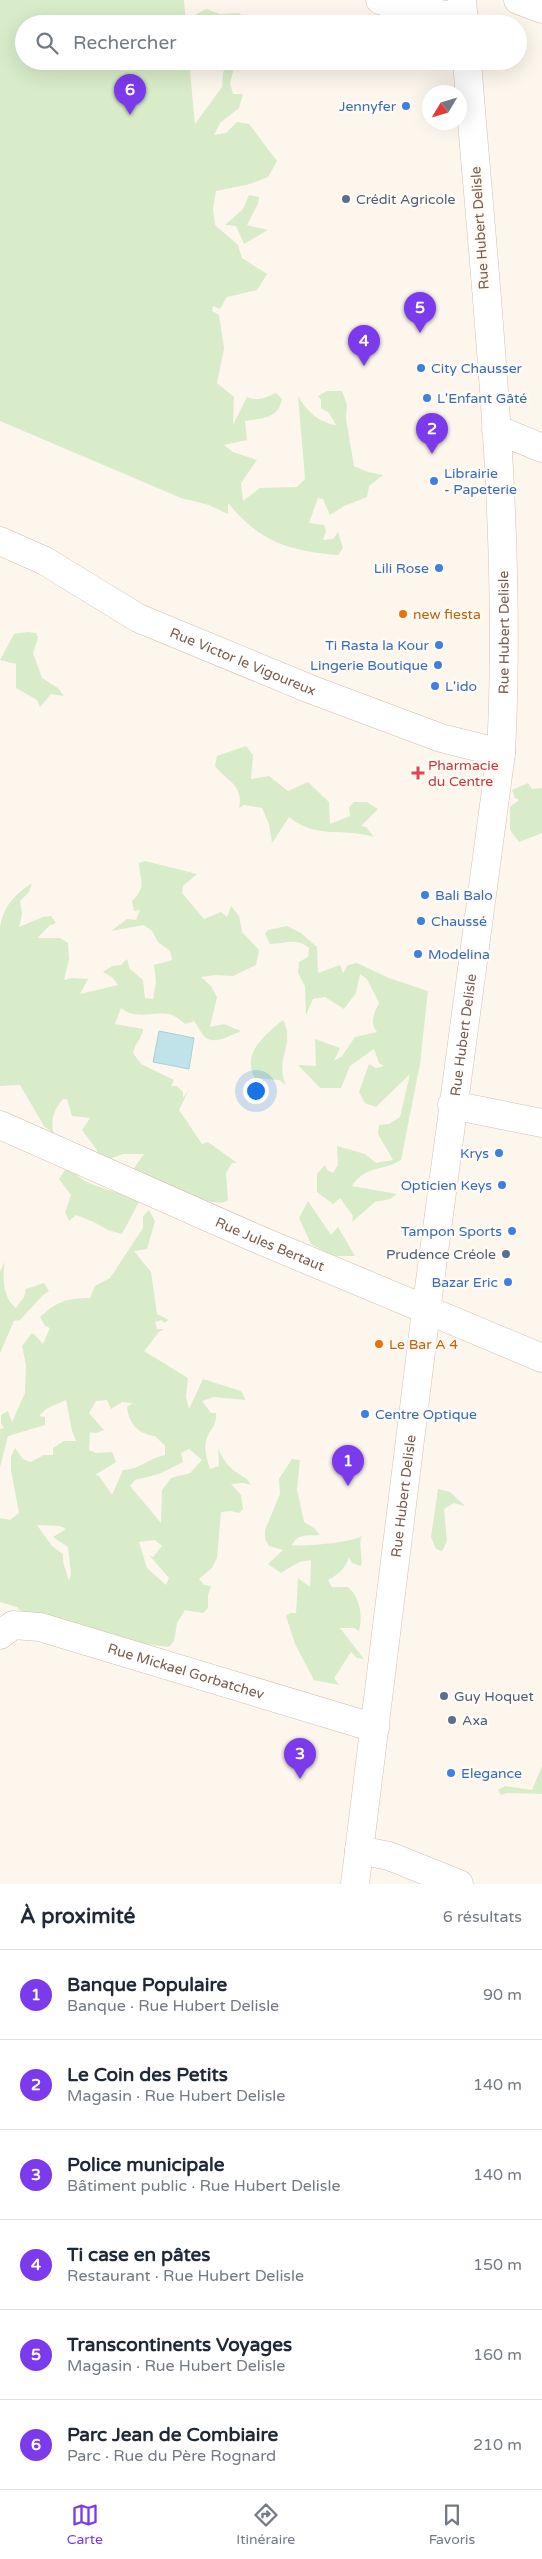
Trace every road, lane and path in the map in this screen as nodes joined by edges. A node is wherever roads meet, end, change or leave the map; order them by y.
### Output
1 (380, 0) edge
2 (518, 0) edge
3 (542, 9) edge
4 (463, 14) edge
5 (468, 70) edge
6 (496, 429) junction
7 (542, 448) edge
8 (0, 541) edge
9 (501, 753) junction
10 (452, 1105) junction
11 (542, 1123) edge
12 (0, 1125) edge
13 (426, 1311) junction
14 (542, 1358) edge
15 (0, 1635) edge
16 (375, 1728) junction
17 (360, 1850) junction
18 (355, 1884) edge
19 (459, 1884) edge

1 - 4 street
2 - 3 street
5 - 6 street, Rue Hubert Delisle
6 - 7 street
6 - 9 street, Rue Hubert Delisle
8 - 9 street, Rue Victor le Vigoureux
9 - 10 street, Rue Hubert Delisle
10 - 11 street
10 - 13 street, Rue Hubert Delisle
12 - 13 street, Rue Jules Bertaut
13 - 14 street, Rue Jules Bertaut
13 - 16 street, Rue Hubert Delisle
15 - 16 street, Rue Mickael Gorbatchev
16 - 17 street, Rue Hubert Delisle
17 - 18 street, Rue Hubert Delisle
17 - 19 street

